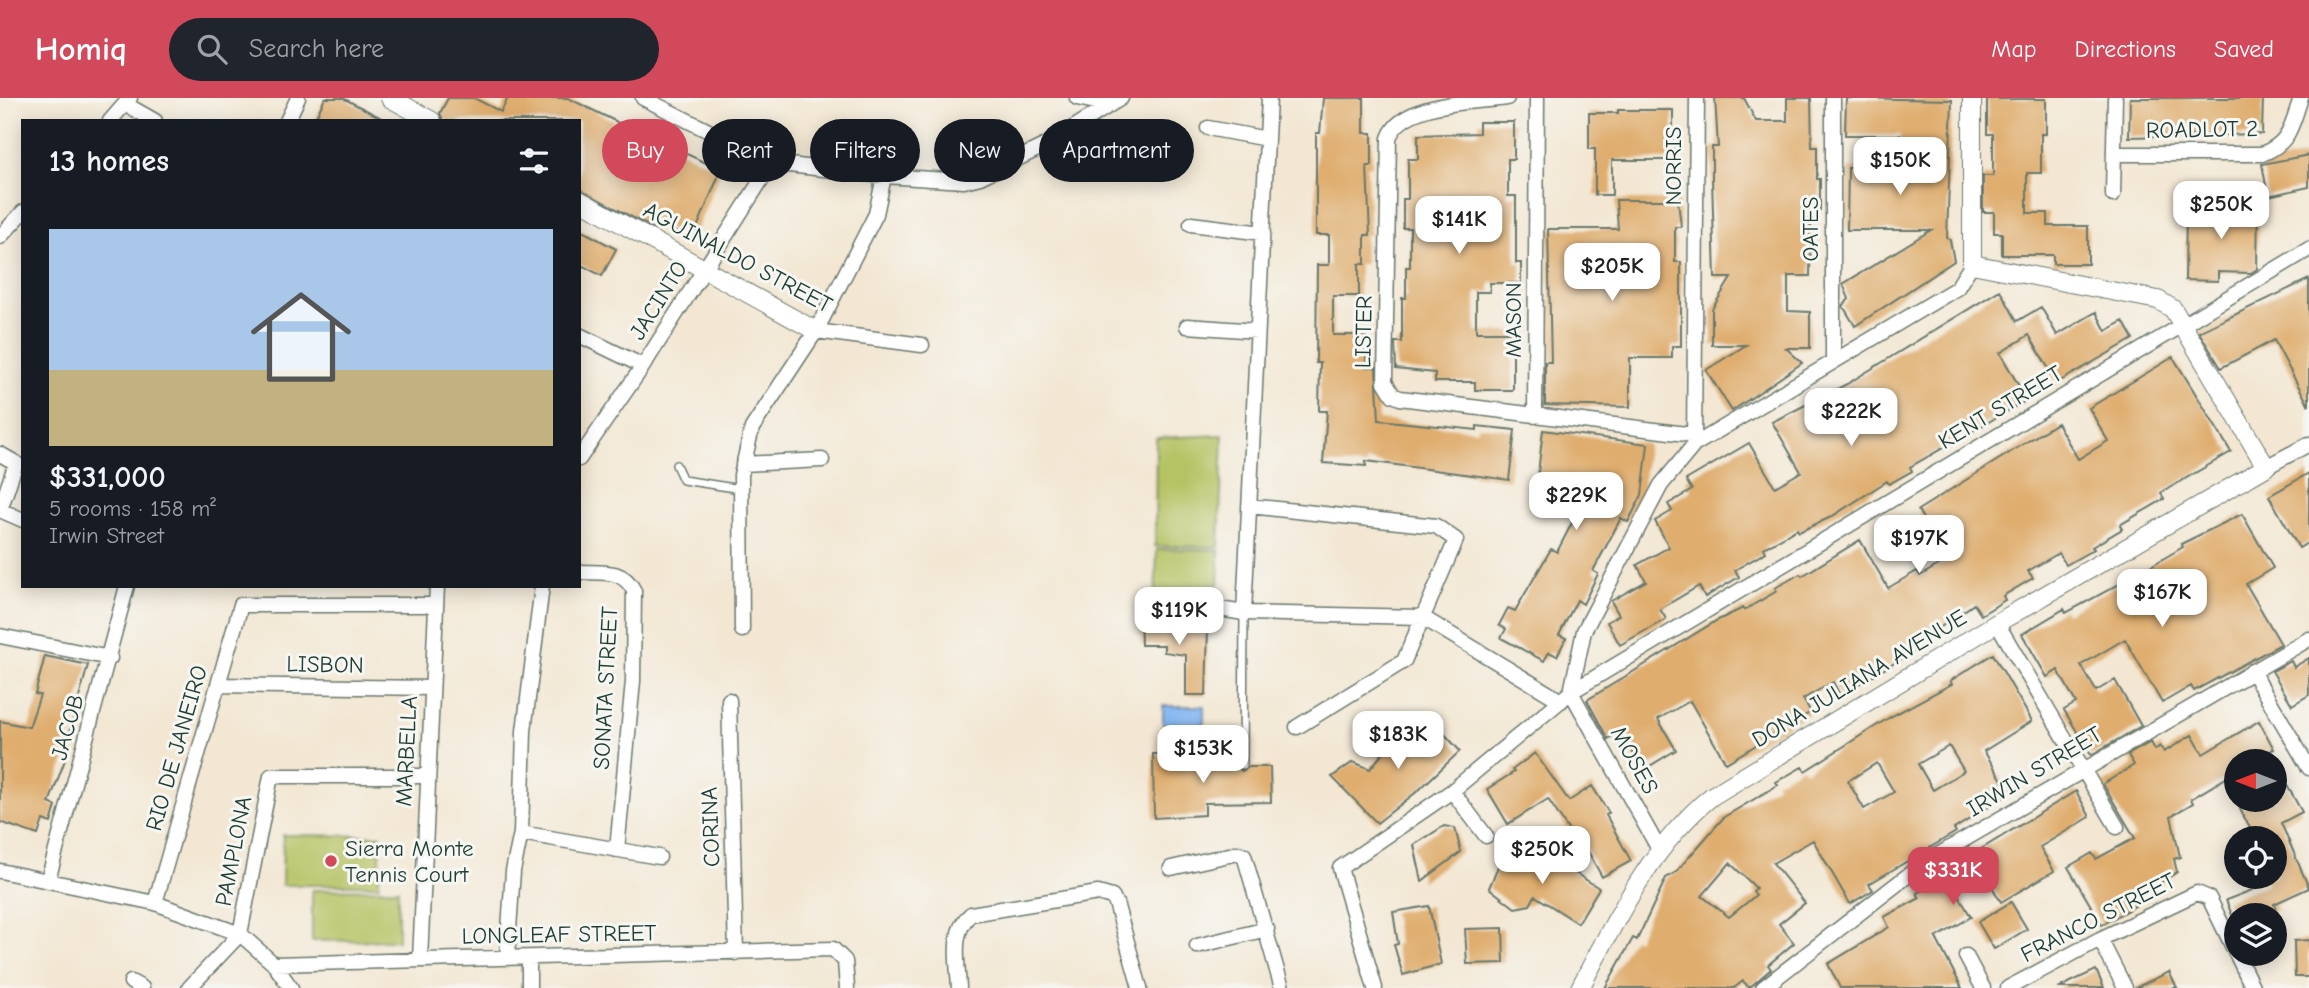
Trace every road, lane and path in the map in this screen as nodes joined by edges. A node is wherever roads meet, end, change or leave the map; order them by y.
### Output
1 (298, 98) edge
2 (390, 98) edge
3 (643, 98) edge
4 (1077, 98) edge
5 (1269, 98) edge
6 (1507, 98) edge
7 (1537, 98) edge
8 (1697, 98) edge
9 (1833, 98) edge
10 (1972, 98) edge
11 (2115, 98) edge
12 (2301, 98) edge
13 (128, 101) edge
14 (1115, 102) edge
15 (112, 119) edge
16 (152, 119) edge
17 (289, 119) edge
18 (428, 119) edge
19 (702, 128) edge
20 (1208, 128) dead end
21 (1267, 139) junction
22 (2114, 154) junction
23 (920, 178) edge
24 (760, 182) edge
25 (883, 182) edge
26 (2113, 195) dead end
27 (581, 201) edge
28 (21, 214) edge
29 (1191, 224) dead end
30 (1263, 233) junction
31 (0, 237) edge
32 (2309, 249) edge
33 (1972, 264) junction
34 (705, 267) junction
35 (2183, 324) junction
36 (1186, 326) dead end
37 (816, 331) junction
38 (1257, 331) junction
39 (581, 336) edge
40 (922, 345) dead end
41 (1833, 361) junction
42 (643, 366) junction
43 (1535, 416) junction
44 (1694, 440) junction
45 (2309, 444) edge
46 (0, 454) edge
47 (581, 456) edge
48 (822, 460) dead end
49 (743, 464) junction
50 (676, 465) dead end
51 (2266, 467) junction
52 (741, 489) junction
53 (1249, 506) junction
54 (0, 510) edge
55 (21, 519) edge
56 (581, 572) edge
57 (127, 588) edge
58 (437, 588) edge
59 (542, 588) edge
60 (1189, 604) dead end
61 (435, 605) junction
62 (1244, 613) junction
63 (1422, 617) junction
64 (1997, 623) junction
65 (743, 630) dead end
66 (0, 636) edge
67 (2309, 639) edge
68 (110, 658) junction
69 (2252, 671) junction
70 (218, 685) junction
71 (432, 688) junction
72 (1566, 697) junction
73 (729, 700) dead end
74 (1297, 727) dead end
75 (1243, 765) dead end
76 (2083, 768) junction
77 (2309, 768) edge
78 (428, 776) junction
79 (1452, 792) junction
80 (2117, 827) dead end
81 (521, 833) junction
82 (1486, 836) dead end
83 (617, 850) junction
84 (1660, 851) junction
85 (659, 857) dead end
86 (1171, 868) dead end
87 (0, 871) edge
88 (48, 880) junction
89 (155, 903) junction
90 (1266, 929) junction
91 (240, 934) junction
92 (2100, 939) junction
93 (1197, 946) dead end
94 (736, 953) junction
95 (1966, 956) dead end
96 (507, 958) junction
97 (529, 958) junction
98 (420, 960) junction
99 (274, 964) junction
100 (189, 988) edge
101 (291, 988) edge
102 (529, 988) edge
103 (847, 988) edge
104 (959, 988) edge
105 (1140, 988) edge
106 (1282, 988) edge
107 (1375, 988) edge
108 (1580, 988) edge
109 (1763, 988) edge
110 (1983, 988) edge
111 (2008, 988) edge
112 (2125, 988) edge
113 (2253, 988) edge

1 - 17 street
2 - 18 street
3 - 19 street
4 - 14 street
5 - 21 street
6 - 43 street, LISTER
7 - 43 street, MASON
8 - 44 street, NORRIS
9 - 41 street, OATES
10 - 33 street
11 - 22 street
12 - 22 street, ROADLOT 2
13 - 15 street
13 - 16 street
14 - 23 street
20 - 21 street
21 - 30 street
22 - 26 street
24 - 34 street, JACINTO
25 - 37 street
27 - 34 street, AGUINALDO STREET
28 - 31 street
29 - 30 street
30 - 38 street
32 - 35 street, KENT STREET
33 - 35 street
33 - 41 street
34 - 37 street, AGUINALDO STREET
34 - 42 street, JACINTO
35 - 51 street
35 - 72 street, KENT STREET
36 - 38 street
37 - 40 street, AGUINALDO STREET
37 - 49 street
38 - 53 street
39 - 42 street
41 - 44 street
42 - 47 street, JACINTO
43 - 44 street, LISTER
44 - 72 street
45 - 51 street, DONA JULIANA AVENUE
46 - 54 street
48 - 49 street
49 - 52 street
50 - 52 lane
51 - 64 street, DONA JULIANA AVENUE
52 - 65 street
53 - 62 street
53 - 63 street
54 - 55 street
56 - 83 street, SONATA STREET
57 - 68 street, JACOB
58 - 61 street, MARBELLA
59 - 81 street
60 - 62 street
61 - 70 street, RIO DE JANEIRO
61 - 71 street, MARBELLA
62 - 63 street
62 - 75 lane
63 - 72 street
63 - 74 street
64 - 76 street
64 - 84 street, DONA JULIANA AVENUE
66 - 68 street
67 - 69 street, IRWIN STREET
68 - 88 street, JACOB
69 - 76 street, IRWIN STREET
69 - 77 street
70 - 71 street, LISBON
70 - 89 street, RIO DE JANEIRO
71 - 78 street, MARBELLA
72 - 79 street, KENT STREET
72 - 84 street, MOSES
73 - 94 street, CORINA
76 - 80 street
76 - 109 street, IRWIN STREET
78 - 91 street, PAMPLONA
78 - 98 street, MARBELLA
79 - 82 street
79 - 107 street, KENT STREET
81 - 83 street
81 - 96 street
83 - 85 street
84 - 108 street, DONA JULIANA AVENUE
86 - 90 street
87 - 88 street
88 - 89 street
89 - 91 street
90 - 93 street
90 - 106 street
91 - 99 street
91 - 100 street, PAMPLONA
92 - 111 street, FRANCO STREET
92 - 112 street
92 - 113 street, FRANCO STREET
94 - 97 street, LONGLEAF STREET
94 - 103 street, LONGLEAF STREET
95 - 110 street
96 - 97 street, LONGLEAF STREET
96 - 98 street, LONGLEAF STREET
97 - 102 street
98 - 99 street, LONGLEAF STREET
99 - 101 street
104 - 105 street

